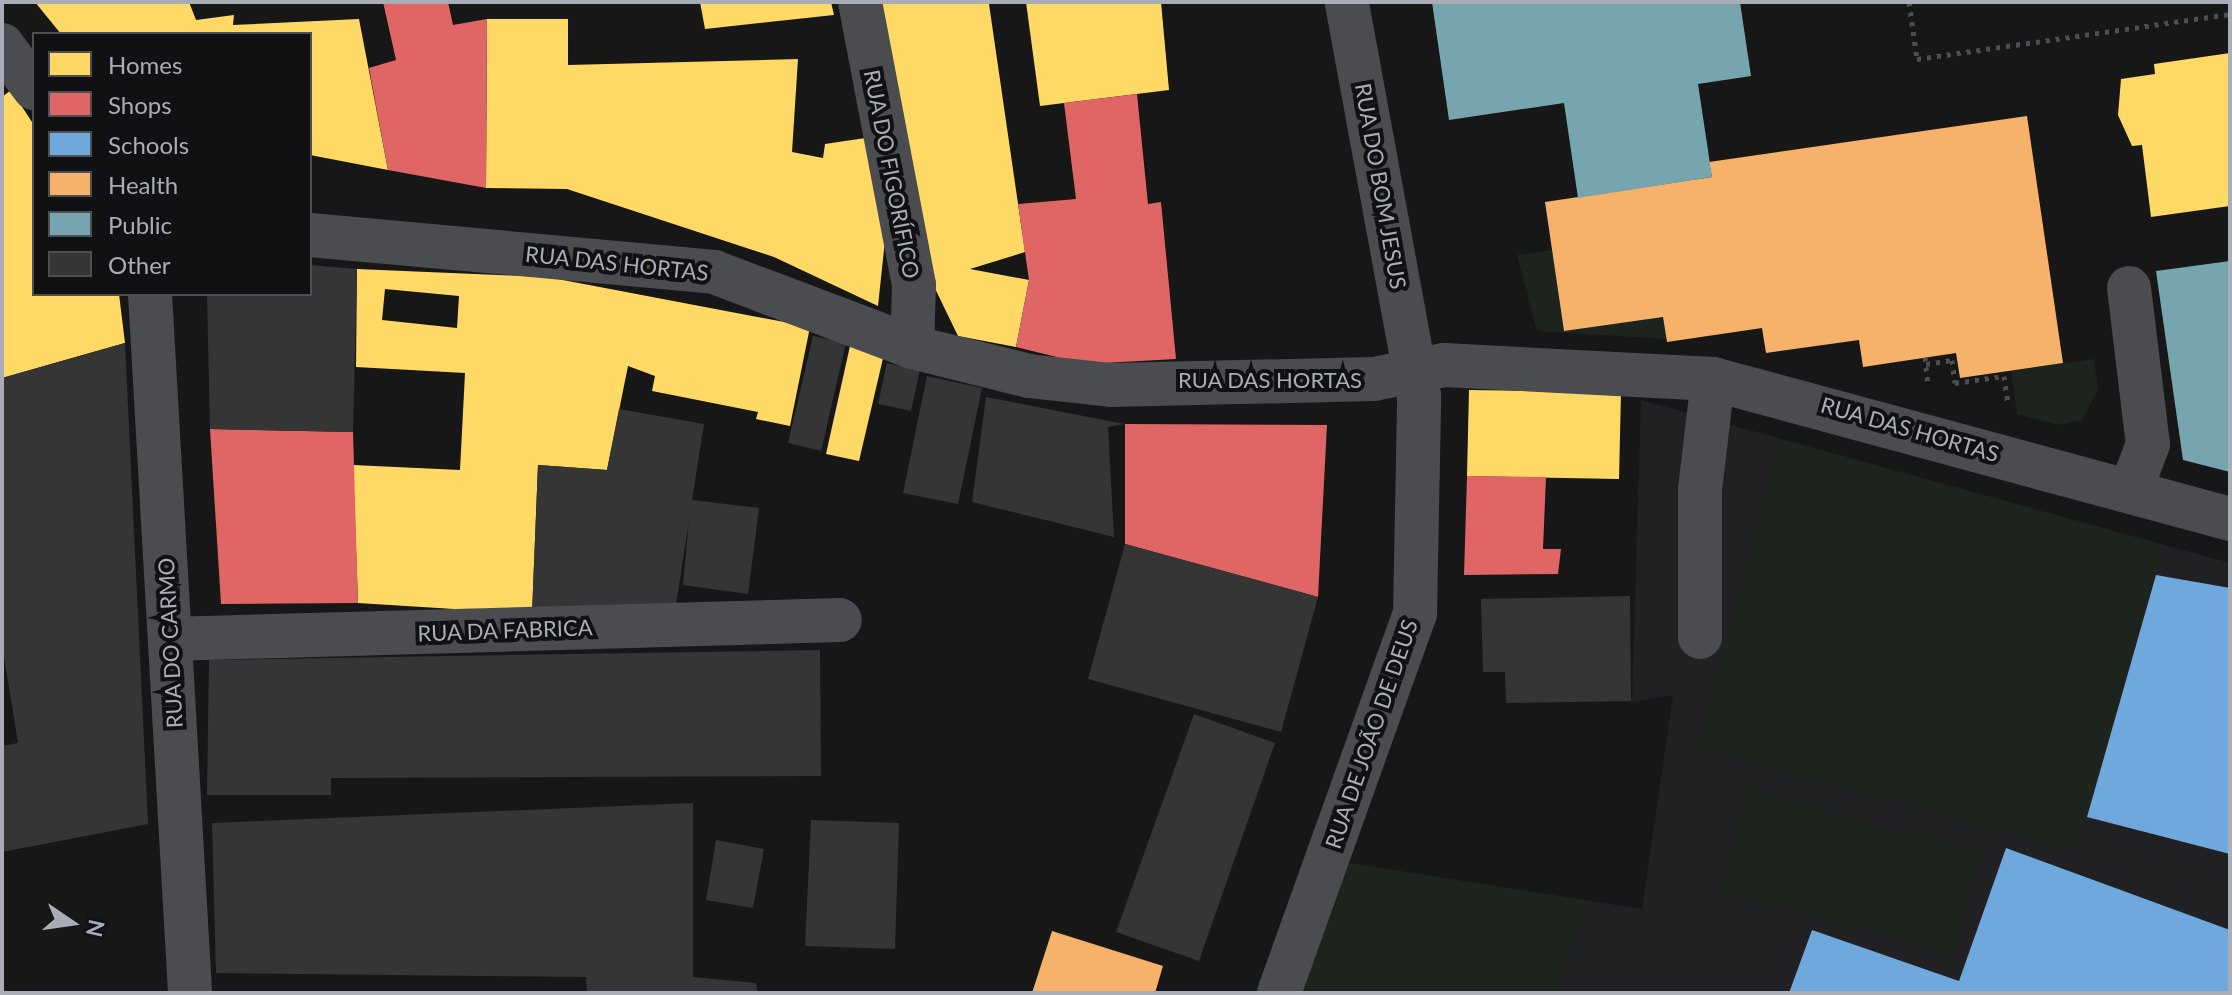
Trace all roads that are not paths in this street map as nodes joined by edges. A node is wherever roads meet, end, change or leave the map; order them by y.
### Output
1 (860, 2) edge
2 (1347, 2) edge
3 (2, 45) edge
4 (32, 85) edge
5 (312, 235) edge
6 (2129, 288) dead end
7 (150, 296) edge
8 (912, 347) junction
9 (1414, 370) junction
10 (1713, 379) junction
11 (2130, 492) junction
12 (2230, 519) edge
13 (840, 620) dead end
14 (1700, 637) dead end
15 (170, 639) junction
16 (190, 993) edge
17 (1279, 993) edge

1 - 8 street, RUA DO FIGORÍFICO
2 - 9 street, RUA DO BOM JESUS
3 - 4 street
5 - 8 street, RUA DAS HORTAS
6 - 11 street
7 - 15 street, RUA DO CARMO
8 - 9 street, RUA DAS HORTAS
9 - 10 street, RUA DAS HORTAS
9 - 17 street, RUA DE JOÃO DE DEUS
10 - 11 street, RUA DAS HORTAS
10 - 14 street
11 - 12 street, RUA DAS HORTAS
13 - 15 street, RUA DA FABRICA
15 - 16 street, RUA DO CARMO

